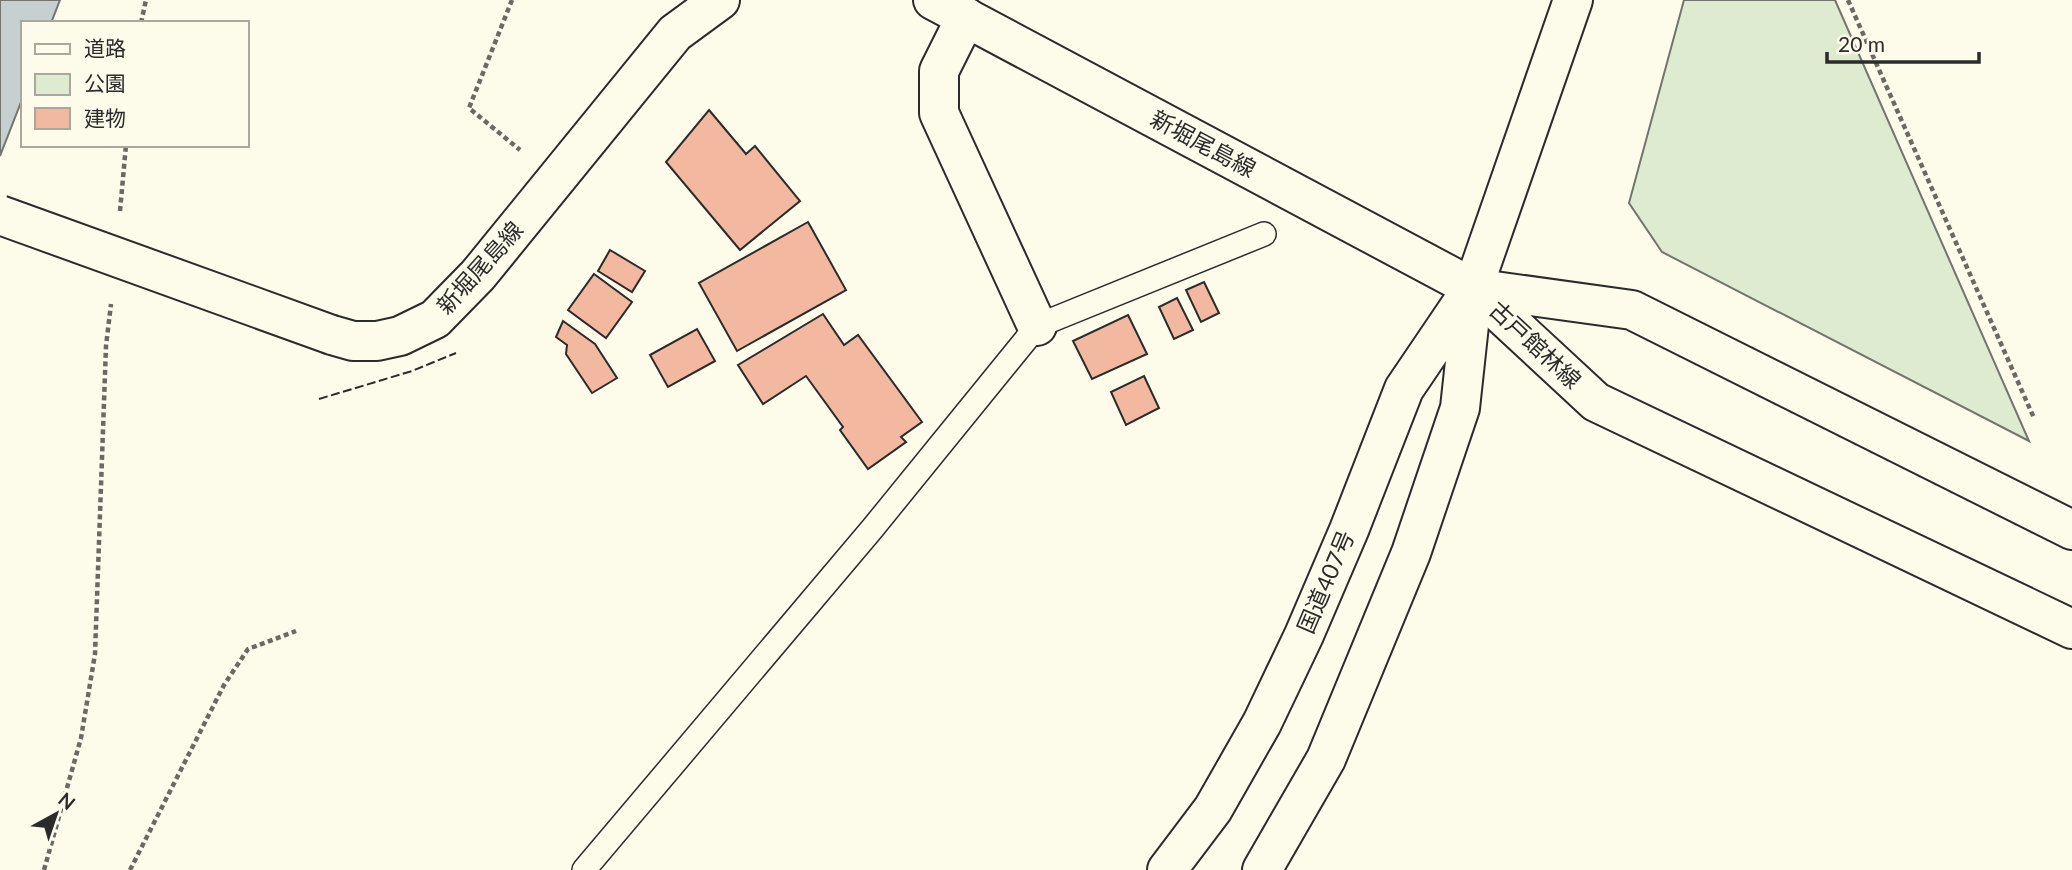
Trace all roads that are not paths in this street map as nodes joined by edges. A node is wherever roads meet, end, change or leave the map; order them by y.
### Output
1 (720, 0) edge
2 (1573, 0) edge
3 (949, 8) edge
4 (0, 215) edge
5 (1264, 234) dead end
6 (1473, 288) junction
7 (1037, 326) junction
8 (2072, 530) edge
9 (2072, 629) edge
10 (584, 870) edge
11 (1167, 870) edge
12 (1262, 870) edge

1 - 4 main road, 新堀尾島線, bridge
2 - 6 main road, 国道407号
3 - 6 main road, 新堀尾島線
3 - 7 main road
5 - 7 lane
6 - 8 main road, 古戸館林線
6 - 9 main road, 古戸館林線
6 - 11 main road, 国道407号
6 - 12 main road, 国道407号
7 - 10 lane

